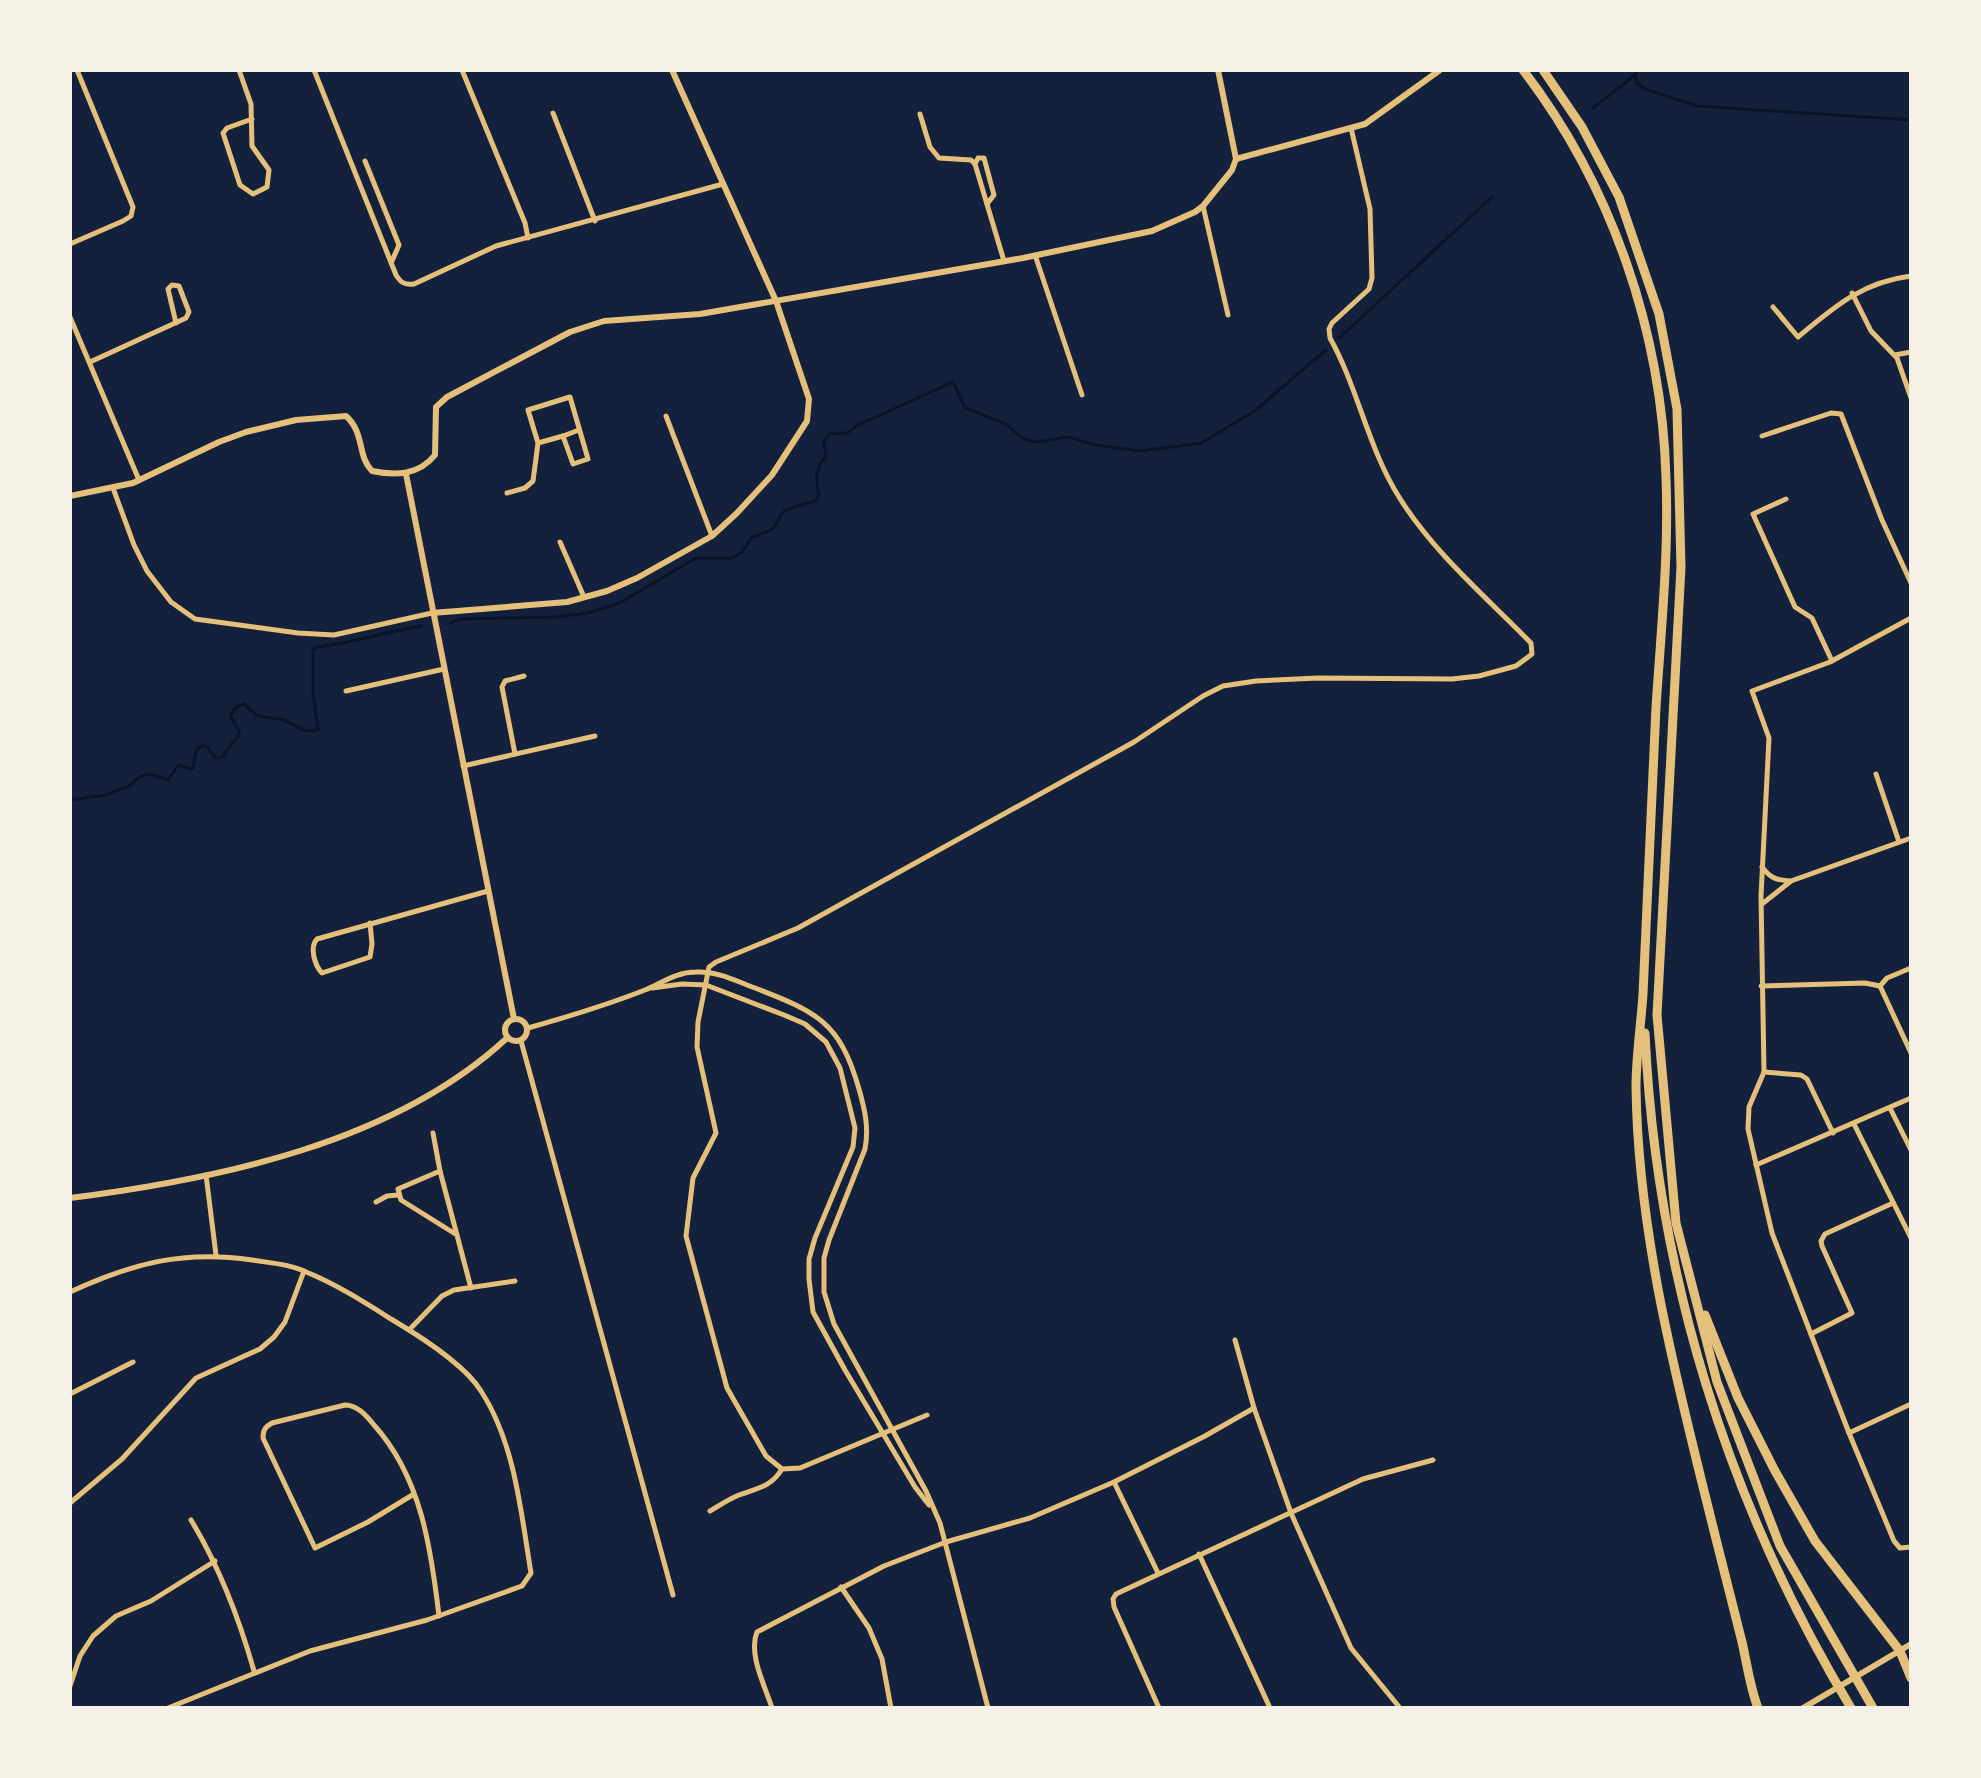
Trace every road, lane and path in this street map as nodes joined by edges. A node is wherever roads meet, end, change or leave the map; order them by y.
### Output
1 (77, 70) edge
2 (239, 70) edge
3 (314, 70) edge
4 (462, 70) edge
5 (672, 70) edge
6 (1218, 70) edge
7 (1440, 70) edge
8 (1523, 70) edge
9 (1543, 70) edge
10 (1429, 74) edge
11 (553, 113) dead end
12 (920, 114) dead end
13 (252, 119) junction
14 (1351, 128) junction
15 (1236, 159) junction
16 (365, 161) dead end
17 (975, 164) junction
18 (723, 184) junction
19 (987, 204) junction
20 (1203, 206) junction
21 (595, 221) junction
22 (528, 238) junction
23 (70, 244) edge
24 (1035, 255) junction
25 (1004, 261) junction
26 (391, 262) junction
27 (1911, 276) edge
28 (1852, 293) junction
29 (776, 301) junction
30 (1773, 307) dead end
31 (1228, 315) dead end
32 (70, 317) edge
33 (176, 323) junction
34 (1911, 352) edge
35 (1895, 355) junction
36 (90, 362) junction
37 (1082, 395) dead end
38 (1911, 398) edge
39 (666, 416) dead end
40 (579, 430) junction
41 (563, 436) junction
42 (1762, 436) dead end
43 (538, 443) junction
44 (406, 474) junction
45 (139, 480) junction
46 (113, 488) junction
47 (507, 493) dead end
48 (70, 496) edge
49 (1786, 499) dead end
50 (712, 536) junction
51 (560, 542) dead end
52 (1911, 583) edge
53 (584, 597) junction
54 (432, 613) junction
55 (1911, 618) edge
56 (1832, 661) junction
57 (444, 669) junction
58 (524, 676) dead end
59 (346, 691) dead end
60 (595, 736) dead end
61 (515, 754) junction
62 (463, 766) junction
63 (1876, 774) dead end
64 (1911, 838) edge
65 (1899, 842) junction
66 (1762, 867) junction
67 (1791, 881) junction
68 (488, 891) junction
69 (1761, 904) junction
70 (370, 923) junction
71 (1911, 968) edge
72 (708, 972) junction
73 (706, 985) junction
74 (1761, 986) junction
75 (1880, 986) junction
76 (647, 989) junction
77 (1643, 993) junction
78 (514, 1019) junction
79 (528, 1028) junction
80 (507, 1038) junction
81 (521, 1041) junction
82 (1911, 1053) edge
83 (1764, 1072) junction
84 (1911, 1098) edge
85 (1890, 1108) junction
86 (1854, 1124) junction
87 (433, 1133) dead end
88 (1833, 1133) junction
89 (1911, 1150) edge
90 (1756, 1165) junction
91 (440, 1171) junction
92 (206, 1175) junction
93 (398, 1195) junction
94 (70, 1198) edge
95 (376, 1202) dead end
96 (1893, 1203) junction
97 (457, 1235) junction
98 (1911, 1238) edge
99 (216, 1255) junction
100 (304, 1271) junction
101 (1690, 1279) junction
102 (515, 1281) dead end
103 (471, 1288) junction
104 (70, 1292) edge
105 (409, 1330) junction
106 (1811, 1334) junction
107 (1235, 1340) dead end
108 (133, 1362) dead end
109 (70, 1394) edge
110 (1911, 1404) edge
111 (1254, 1408) junction
112 (927, 1415) dead end
113 (892, 1429) junction
114 (883, 1432) junction
115 (1849, 1433) junction
116 (1433, 1460) dead end
117 (782, 1469) junction
118 (1114, 1482) junction
119 (414, 1494) junction
120 (70, 1503) edge
121 (932, 1509) junction
122 (710, 1511) dead end
123 (1291, 1513) junction
124 (191, 1520) dead end
125 (946, 1542) junction
126 (1911, 1547) edge
127 (1199, 1554) junction
128 (215, 1561) junction
129 (1158, 1573) junction
130 (841, 1587) junction
131 (673, 1595) dead end
132 (439, 1616) junction
133 (1911, 1644) edge
134 (1900, 1651) junction
135 (254, 1671) junction
136 (1911, 1678) edge
137 (70, 1686) edge
138 (168, 1708) edge
139 (772, 1708) edge
140 (891, 1708) edge
141 (988, 1708) edge
142 (1159, 1708) edge
143 (1270, 1708) edge
144 (1399, 1708) edge
145 (1758, 1708) edge
146 (1803, 1708) edge
147 (1851, 1708) edge
148 (1873, 1708) edge

1 - 23 street
2 - 13 street
3 - 26 street
4 - 22 street
5 - 18 street
6 - 15 street
7 - 10 street
8 - 77 highway
9 - 101 highway
10 - 14 street
11 - 21 street
12 - 17 street
13 - 13 street
14 - 15 street
14 - 72 street
15 - 20 street
16 - 26 street
17 - 19 street
17 - 19 street
18 - 21 street
18 - 29 street
19 - 25 street
20 - 24 street
20 - 31 street
21 - 22 street
22 - 26 street
24 - 25 street
24 - 37 street
25 - 29 street
27 - 28 street
28 - 30 street
28 - 35 street
29 - 44 street
29 - 50 street
32 - 36 street
33 - 33 street
33 - 36 street
34 - 35 street
35 - 38 street
36 - 45 street
39 - 50 street
40 - 41 street
40 - 41 street
40 - 43 street
41 - 43 street
42 - 52 street
43 - 47 street
44 - 45 street
44 - 54 street
45 - 46 street
46 - 48 street
46 - 54 street
49 - 56 street
50 - 53 street
51 - 53 street
53 - 54 street
54 - 57 street
55 - 56 street
56 - 66 street
57 - 59 street
57 - 62 street
58 - 61 street
60 - 61 street
61 - 62 street
62 - 68 street
63 - 65 street
64 - 65 street
65 - 67 street
66 - 67 street
66 - 69 street
67 - 69 street
68 - 70 street
68 - 78 street
69 - 74 street
70 - 70 street
71 - 75 street
72 - 73 street
72 - 76 street
72 - 113 street
73 - 76 street
73 - 114 street
73 - 117 street
74 - 75 street
74 - 83 street
75 - 82 street
76 - 79 street
77 - 145 highway
77 - 147 highway
78 - 79 street
78 - 80 street
79 - 81 street
80 - 81 street
80 - 92 street
81 - 131 street
83 - 88 street
83 - 90 street
84 - 85 street
85 - 86 street
85 - 89 street
86 - 88 street
86 - 96 street
87 - 91 street
88 - 90 street
90 - 106 street
91 - 93 street
91 - 97 street
92 - 94 street
92 - 99 street
93 - 95 street
93 - 97 street
96 - 98 street
96 - 106 street
97 - 103 street
99 - 100 street
99 - 104 street
100 - 105 street
100 - 120 street
101 - 134 highway
101 - 148 highway
102 - 103 street
103 - 105 street
105 - 132 street
106 - 115 street
107 - 111 street
108 - 109 street
110 - 115 street
111 - 118 street
111 - 123 street
112 - 113 street
113 - 114 street
113 - 121 street
114 - 117 street
114 - 121 street
115 - 126 street
116 - 123 street
117 - 122 street
118 - 125 street
118 - 129 street
119 - 119 street
119 - 132 street
121 - 125 street
123 - 127 street
123 - 144 street
124 - 128 street
125 - 130 street
125 - 141 street
127 - 129 street
127 - 143 street
128 - 135 street
128 - 137 street
129 - 142 street
130 - 139 street
130 - 140 street
132 - 135 street
133 - 134 street
134 - 136 highway
134 - 146 street
135 - 138 street

